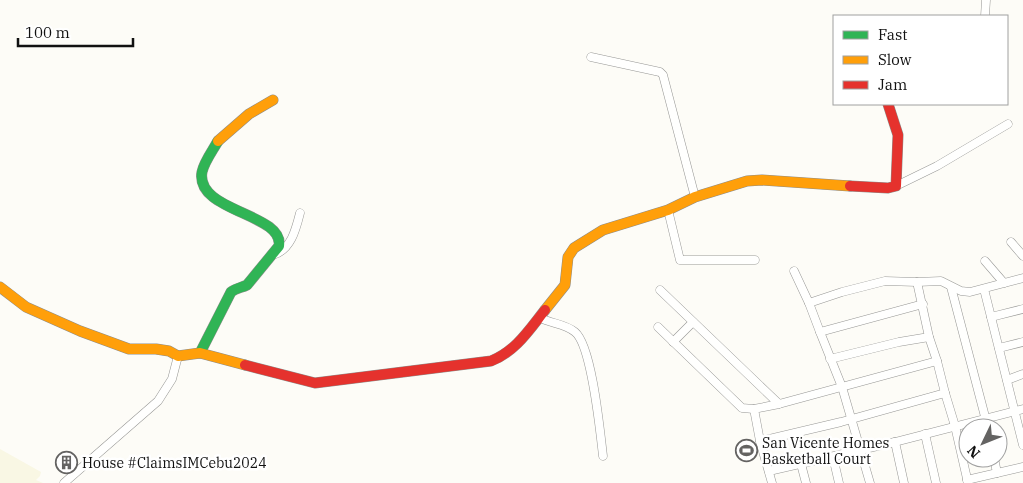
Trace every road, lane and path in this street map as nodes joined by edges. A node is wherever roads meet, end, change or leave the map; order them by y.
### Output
1 (986, 0) edge
2 (985, 15) edge
3 (591, 57) dead end
4 (273, 100) dead end
5 (888, 105) edge
6 (1008, 124) dead end
7 (896, 186) junction
8 (694, 197) junction
9 (668, 210) junction
10 (300, 213) dead end
11 (1011, 242) dead end
12 (271, 256) junction
13 (1023, 256) edge
14 (755, 260) dead end
15 (985, 261) dead end
16 (794, 271) dead end
17 (1023, 278) edge
18 (917, 282) junction
19 (1004, 283) junction
20 (0, 287) edge
21 (951, 287) junction
22 (984, 289) junction
23 (660, 290) dead end
24 (809, 303) junction
25 (923, 304) junction
26 (1023, 309) edge
27 (539, 317) junction
28 (991, 317) junction
29 (693, 322) junction
30 (658, 328) dead end
31 (820, 332) junction
32 (929, 337) junction
33 (673, 342) junction
34 (1023, 342) edge
35 (999, 348) junction
36 (200, 353) junction
37 (178, 356) junction
38 (830, 359) junction
39 (937, 361) junction
40 (1023, 374) edge
41 (1007, 380) junction
42 (842, 387) junction
43 (944, 393) junction
44 (779, 404) junction
45 (754, 409) junction
46 (1019, 410) edge
47 (852, 418) junction
48 (986, 418) joint
49 (958, 425) edge
50 (955, 426) junction
51 (925, 434) junction
52 (760, 441) junction
53 (895, 442) junction
54 (1023, 442) edge
55 (861, 449) junction
56 (604, 456) dead end
57 (833, 457) junction
58 (801, 464) junction
59 (1023, 467) edge
60 (996, 468) edge
61 (769, 471) junction
62 (997, 473) junction
63 (968, 482) edge
64 (64, 483) edge
65 (772, 483) edge
66 (806, 483) edge
67 (839, 483) edge
68 (870, 483) edge
69 (904, 483) edge
70 (936, 483) edge

1 - 2 street
3 - 8 street
4 - 12 street
5 - 7 street
6 - 7 street
7 - 8 street
8 - 9 street
9 - 14 street
9 - 27 street
10 - 12 street
11 - 13 street
12 - 36 street
15 - 19 street
16 - 24 street
17 - 19 street
18 - 21 street
18 - 24 street
18 - 25 street
19 - 22 street
20 - 37 street
21 - 22 street
21 - 48 street
22 - 28 street
23 - 29 street
24 - 31 street
25 - 31 street
25 - 32 street
26 - 28 street
27 - 36 street
27 - 56 street
28 - 35 street
29 - 33 street
29 - 44 street
30 - 33 street
31 - 38 street
32 - 38 street
32 - 39 street
33 - 45 street
34 - 35 street
35 - 41 street
36 - 37 street
37 - 64 street
38 - 42 street
39 - 42 street
39 - 43 street
40 - 41 street
41 - 46 street
42 - 44 street
42 - 47 street
43 - 47 street
43 - 50 street
44 - 45 street
45 - 52 street
46 - 48 street
46 - 54 street
47 - 52 street
47 - 55 street
49 - 50 street
50 - 51 street
50 - 63 street
51 - 53 street
51 - 70 street
52 - 61 street
53 - 55 street
53 - 69 street
55 - 57 street
55 - 68 street
57 - 58 street
57 - 67 street
58 - 61 street
58 - 66 street
59 - 62 street
60 - 62 street
61 - 65 street
62 - 63 street

